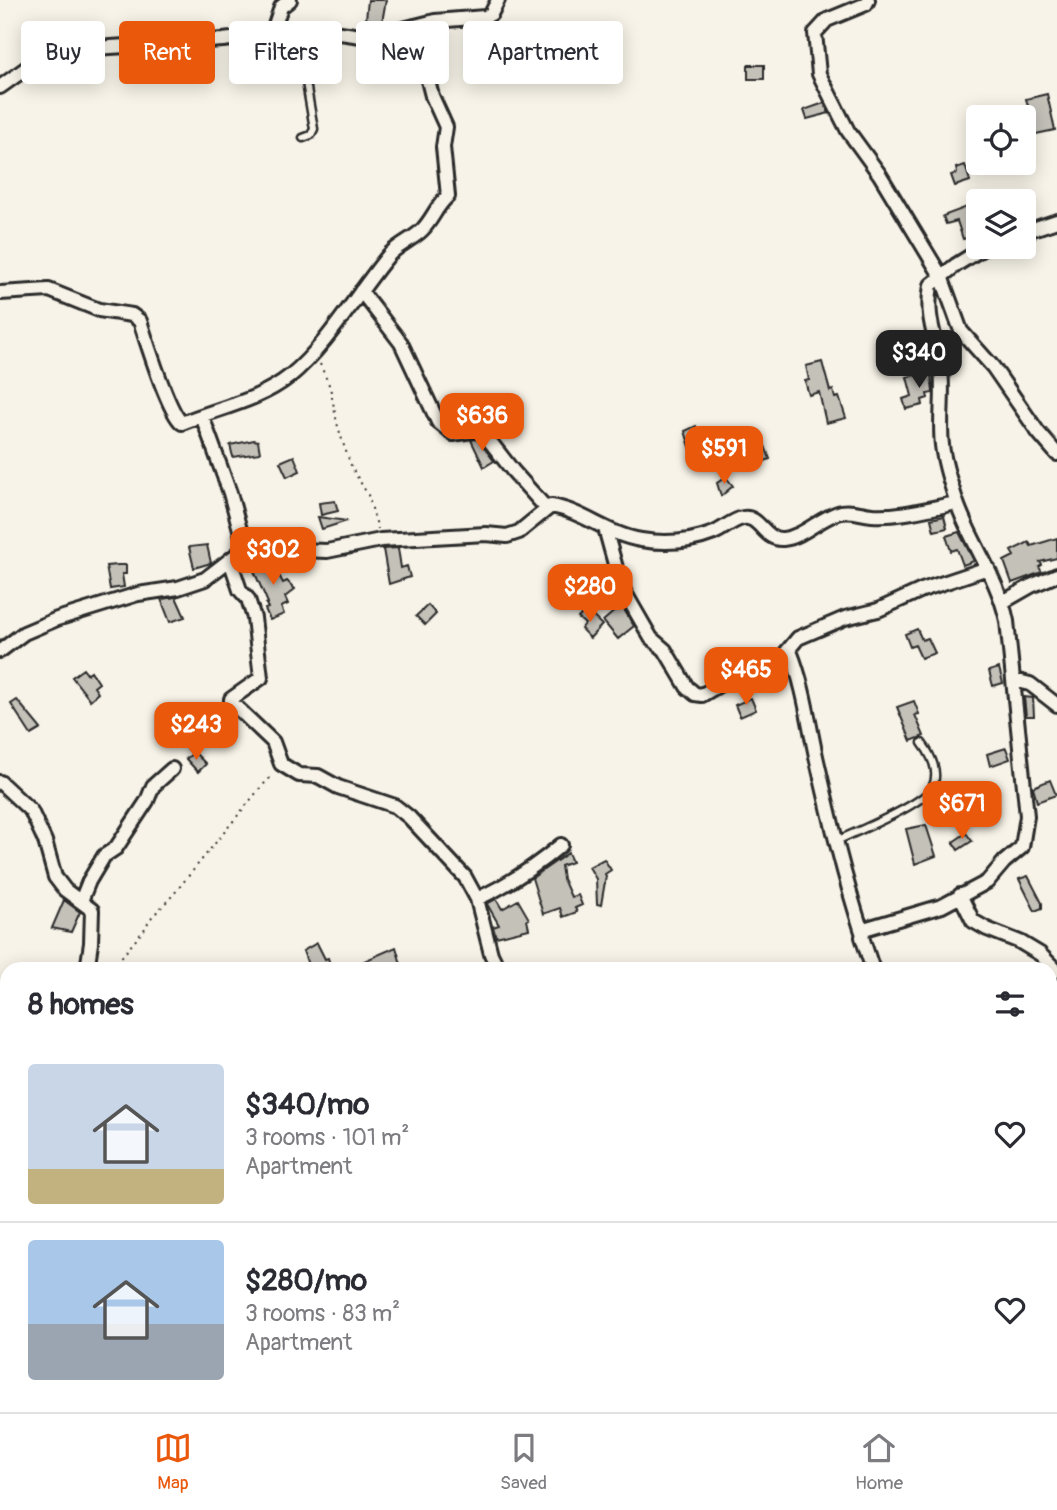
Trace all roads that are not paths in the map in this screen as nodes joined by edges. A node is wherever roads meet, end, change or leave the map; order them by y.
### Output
1 (290, 0) edge
2 (498, 0) edge
3 (868, 0) edge
4 (276, 21) edge
5 (432, 21) edge
6 (229, 39) edge
7 (306, 84) edge
8 (429, 84) edge
9 (0, 88) edge
10 (303, 138) dead end
11 (1057, 221) edge
12 (1036, 228) edge
13 (966, 259) edge
14 (941, 275) junction
15 (361, 291) junction
16 (0, 293) edge
17 (202, 416) junction
18 (1057, 454) edge
19 (957, 503) junction
20 (547, 509) junction
21 (605, 528) junction
22 (245, 548) junction
23 (230, 560) junction
24 (988, 568) junction
25 (1057, 575) edge
26 (1003, 602) junction
27 (790, 650) junction
28 (0, 651) edge
29 (1014, 680) junction
30 (1057, 705) edge
31 (922, 743) dead end
32 (172, 769) dead end
33 (0, 782) edge
34 (836, 841) junction
35 (561, 845) dead end
36 (960, 895) junction
37 (477, 899) junction
38 (82, 901) junction
39 (862, 932) junction
40 (88, 962) edge
41 (496, 962) edge
42 (871, 962) edge
43 (1048, 962) edge

1 - 4 street
2 - 5 street
3 - 14 street
6 - 9 street
7 - 10 lane
8 - 15 street
11 - 12 street
13 - 14 street
14 - 18 street
14 - 19 street
15 - 17 street
15 - 20 street
16 - 17 street
17 - 22 street
19 - 21 street
19 - 24 street
20 - 21 street
20 - 22 street
21 - 27 street
22 - 23 street
23 - 28 street
23 - 37 street
24 - 26 street
24 - 27 street
25 - 26 street
26 - 29 street
27 - 34 street
29 - 30 street
29 - 36 street
31 - 34 lane
32 - 38 street
33 - 38 street
34 - 39 street
35 - 37 street
36 - 39 street
36 - 43 street
37 - 41 street
38 - 40 street
39 - 42 street

